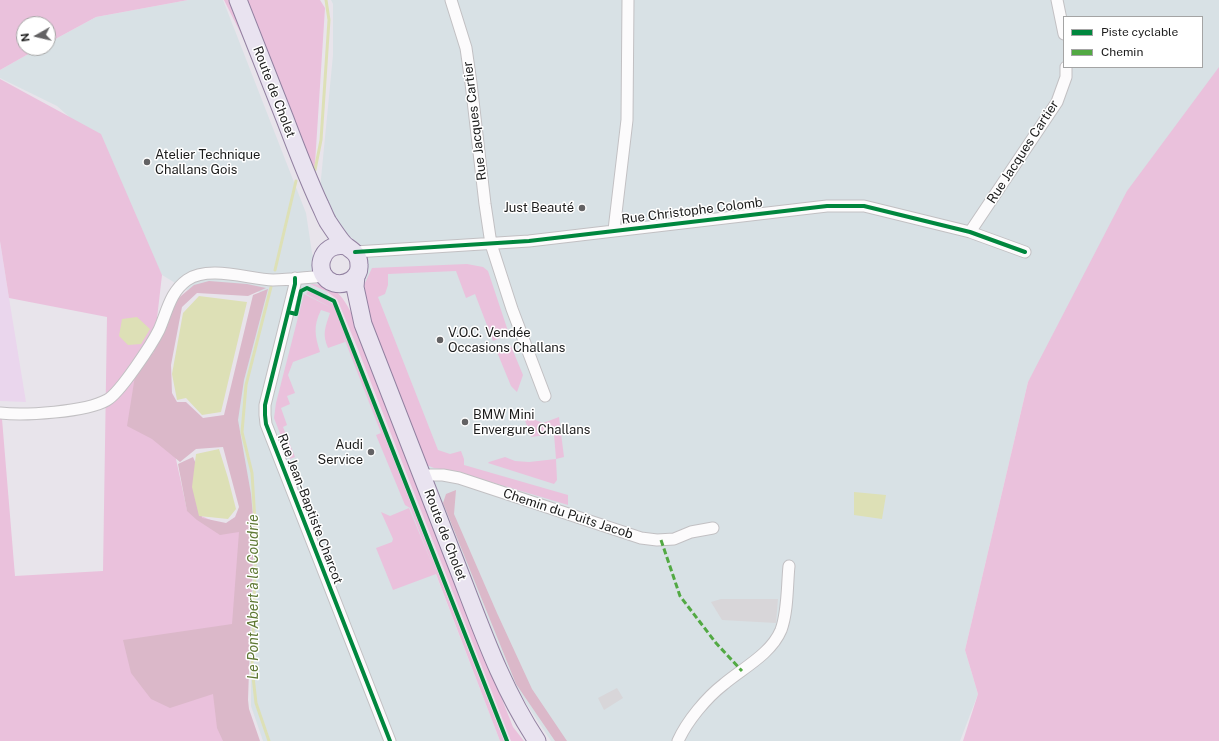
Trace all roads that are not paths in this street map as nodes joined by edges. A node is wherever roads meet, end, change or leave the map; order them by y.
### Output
1 (238, 0) edge
2 (451, 0) edge
3 (628, 0) edge
4 (1057, 0) edge
5 (1063, 29) edge
6 (1066, 68) edge
7 (310, 184) junction
8 (614, 230) junction
9 (970, 232) junction
10 (491, 244) junction
11 (1025, 252) dead end
12 (354, 259) junction
13 (326, 269) junction
14 (297, 277) junction
15 (363, 324) junction
16 (545, 396) dead end
17 (0, 413) edge
18 (423, 475) junction
19 (713, 528) dead end
20 (789, 566) dead end
21 (390, 741) edge
22 (537, 741) edge
23 (678, 741) edge

1 - 7 main road, Route de Cholet
2 - 10 street, Rue Jacques Cartier
3 - 8 street
4 - 5 street
6 - 9 street, Rue Jacques Cartier
7 - 12 main road, Route de Cholet
7 - 13 main road, Route de Cholet
8 - 9 street, Rue Christophe Colomb
8 - 10 street, Rue Christophe Colomb
9 - 11 street, Rue Christophe Colomb
10 - 12 street, Rue Christophe Colomb
10 - 16 street, Rue Jacques Cartier
12 - 13 main road
12 - 13 main road
12 - 15 main road, Route de Cholet
13 - 14 street
13 - 15 main road, Route de Cholet
14 - 17 street
14 - 21 street, Rue Jean-Baptiste Charcot
15 - 18 main road, Route de Cholet
18 - 19 street, Chemin du Puits Jacob
18 - 22 main road, Route de Cholet
20 - 23 street

